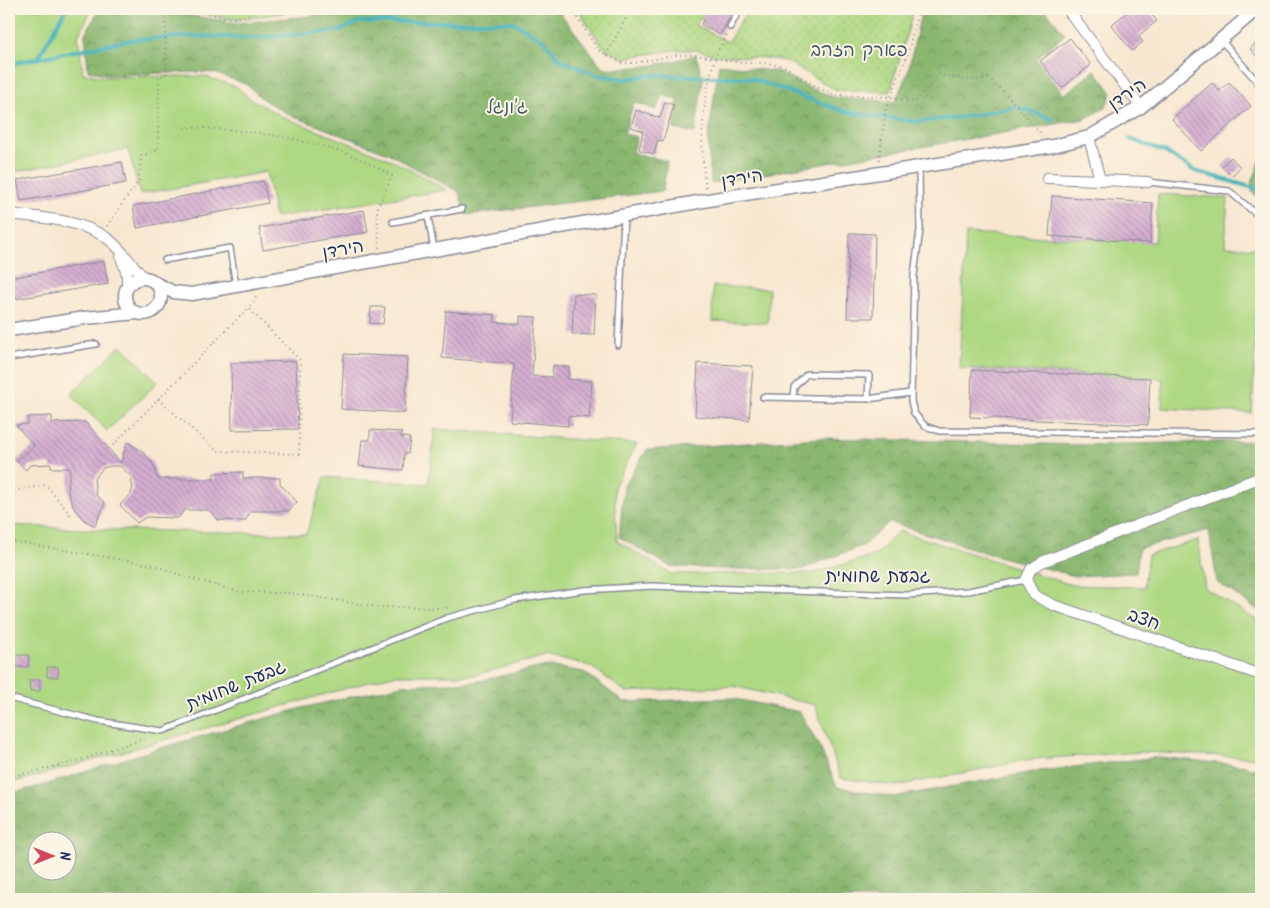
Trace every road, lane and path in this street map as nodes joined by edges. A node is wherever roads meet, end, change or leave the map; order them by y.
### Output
1 (166, 9) edge
2 (200, 9) edge
3 (258, 9) edge
4 (572, 9) edge
5 (631, 9) edge
6 (740, 9) edge
7 (919, 9) edge
8 (1067, 9) edge
9 (1257, 9) edge
10 (730, 27) joint
11 (1221, 40) junction
12 (606, 55) junction
13 (714, 60) junction
14 (1260, 84) edge
15 (890, 97) junction
16 (1142, 107) junction
17 (179, 127) dead end
18 (1089, 137) junction
19 (1053, 146) junction
20 (919, 169) junction
21 (877, 175) junction
22 (1047, 178) dead end
23 (1100, 180) junction
24 (1148, 182) joint
25 (708, 200) junction
26 (462, 209) dead end
27 (9, 214) edge
28 (428, 216) junction
29 (624, 216) junction
30 (1261, 218) edge
31 (393, 222) dead end
32 (101, 235) junction
33 (116, 247) junction
34 (434, 250) junction
35 (165, 260) dead end
36 (380, 260) junction
37 (150, 281) junction
38 (261, 282) junction
39 (236, 286) junction
40 (126, 291) junction
41 (192, 294) junction
42 (248, 308) junction
43 (154, 310) junction
44 (137, 313) junction
45 (85, 318) junction
46 (9, 330) edge
47 (96, 344) dead end
48 (618, 345) dead end
49 (9, 358) edge
50 (910, 393) junction
51 (763, 397) dead end
52 (793, 397) junction
53 (158, 399) junction
54 (868, 399) junction
55 (1261, 434) edge
56 (113, 445) dead end
57 (1261, 477) edge
58 (9, 492) edge
59 (72, 516) dead end
60 (9, 541) edge
61 (1026, 580) junction
62 (471, 611) junction
63 (1261, 676) edge
64 (9, 698) edge
65 (163, 731) junction
66 (9, 777) edge

1 - 32 path
2 - 3 path
4 - 12 path
5 - 12 path
6 - 10 lane
7 - 15 path
8 - 16 street
9 - 11 street, הירדן
10 - 13 path
11 - 14 lane
11 - 16 street, הירדן
12 - 13 path
13 - 15 path
13 - 25 path
15 - 19 path
15 - 21 path
16 - 18 street, הירדן
17 - 36 path
18 - 19 street, הירדן
18 - 23 street
19 - 20 street, הירדן
20 - 21 street, הירדן
20 - 50 lane
21 - 25 street, הירדן
22 - 23 street
23 - 24 street
24 - 30 lane
25 - 29 street, הירדן
26 - 28 lane
27 - 32 street
28 - 31 lane
28 - 34 lane
29 - 34 street, הירדן
29 - 48 lane
32 - 33 street
33 - 37 street
33 - 40 street
34 - 36 street, הירדן
35 - 39 lane
36 - 38 street, הירדן
37 - 40 street
37 - 41 street, הירדן
37 - 43 street
38 - 39 street, הירדן
38 - 42 path
39 - 41 street, הירדן
40 - 44 street
40 - 45 street
41 - 43 street, הירדן
42 - 53 path
42 - 53 path
43 - 44 street
44 - 45 street
45 - 46 street
47 - 49 lane
50 - 54 lane
50 - 55 lane
51 - 52 lane
52 - 54 lane
52 - 54 lane
53 - 56 path
57 - 61 street
58 - 59 path
60 - 62 path
61 - 62 lane, גבעת שחומית
61 - 63 street, חצב
62 - 65 lane, גבעת שחומית
64 - 65 lane
65 - 66 path

